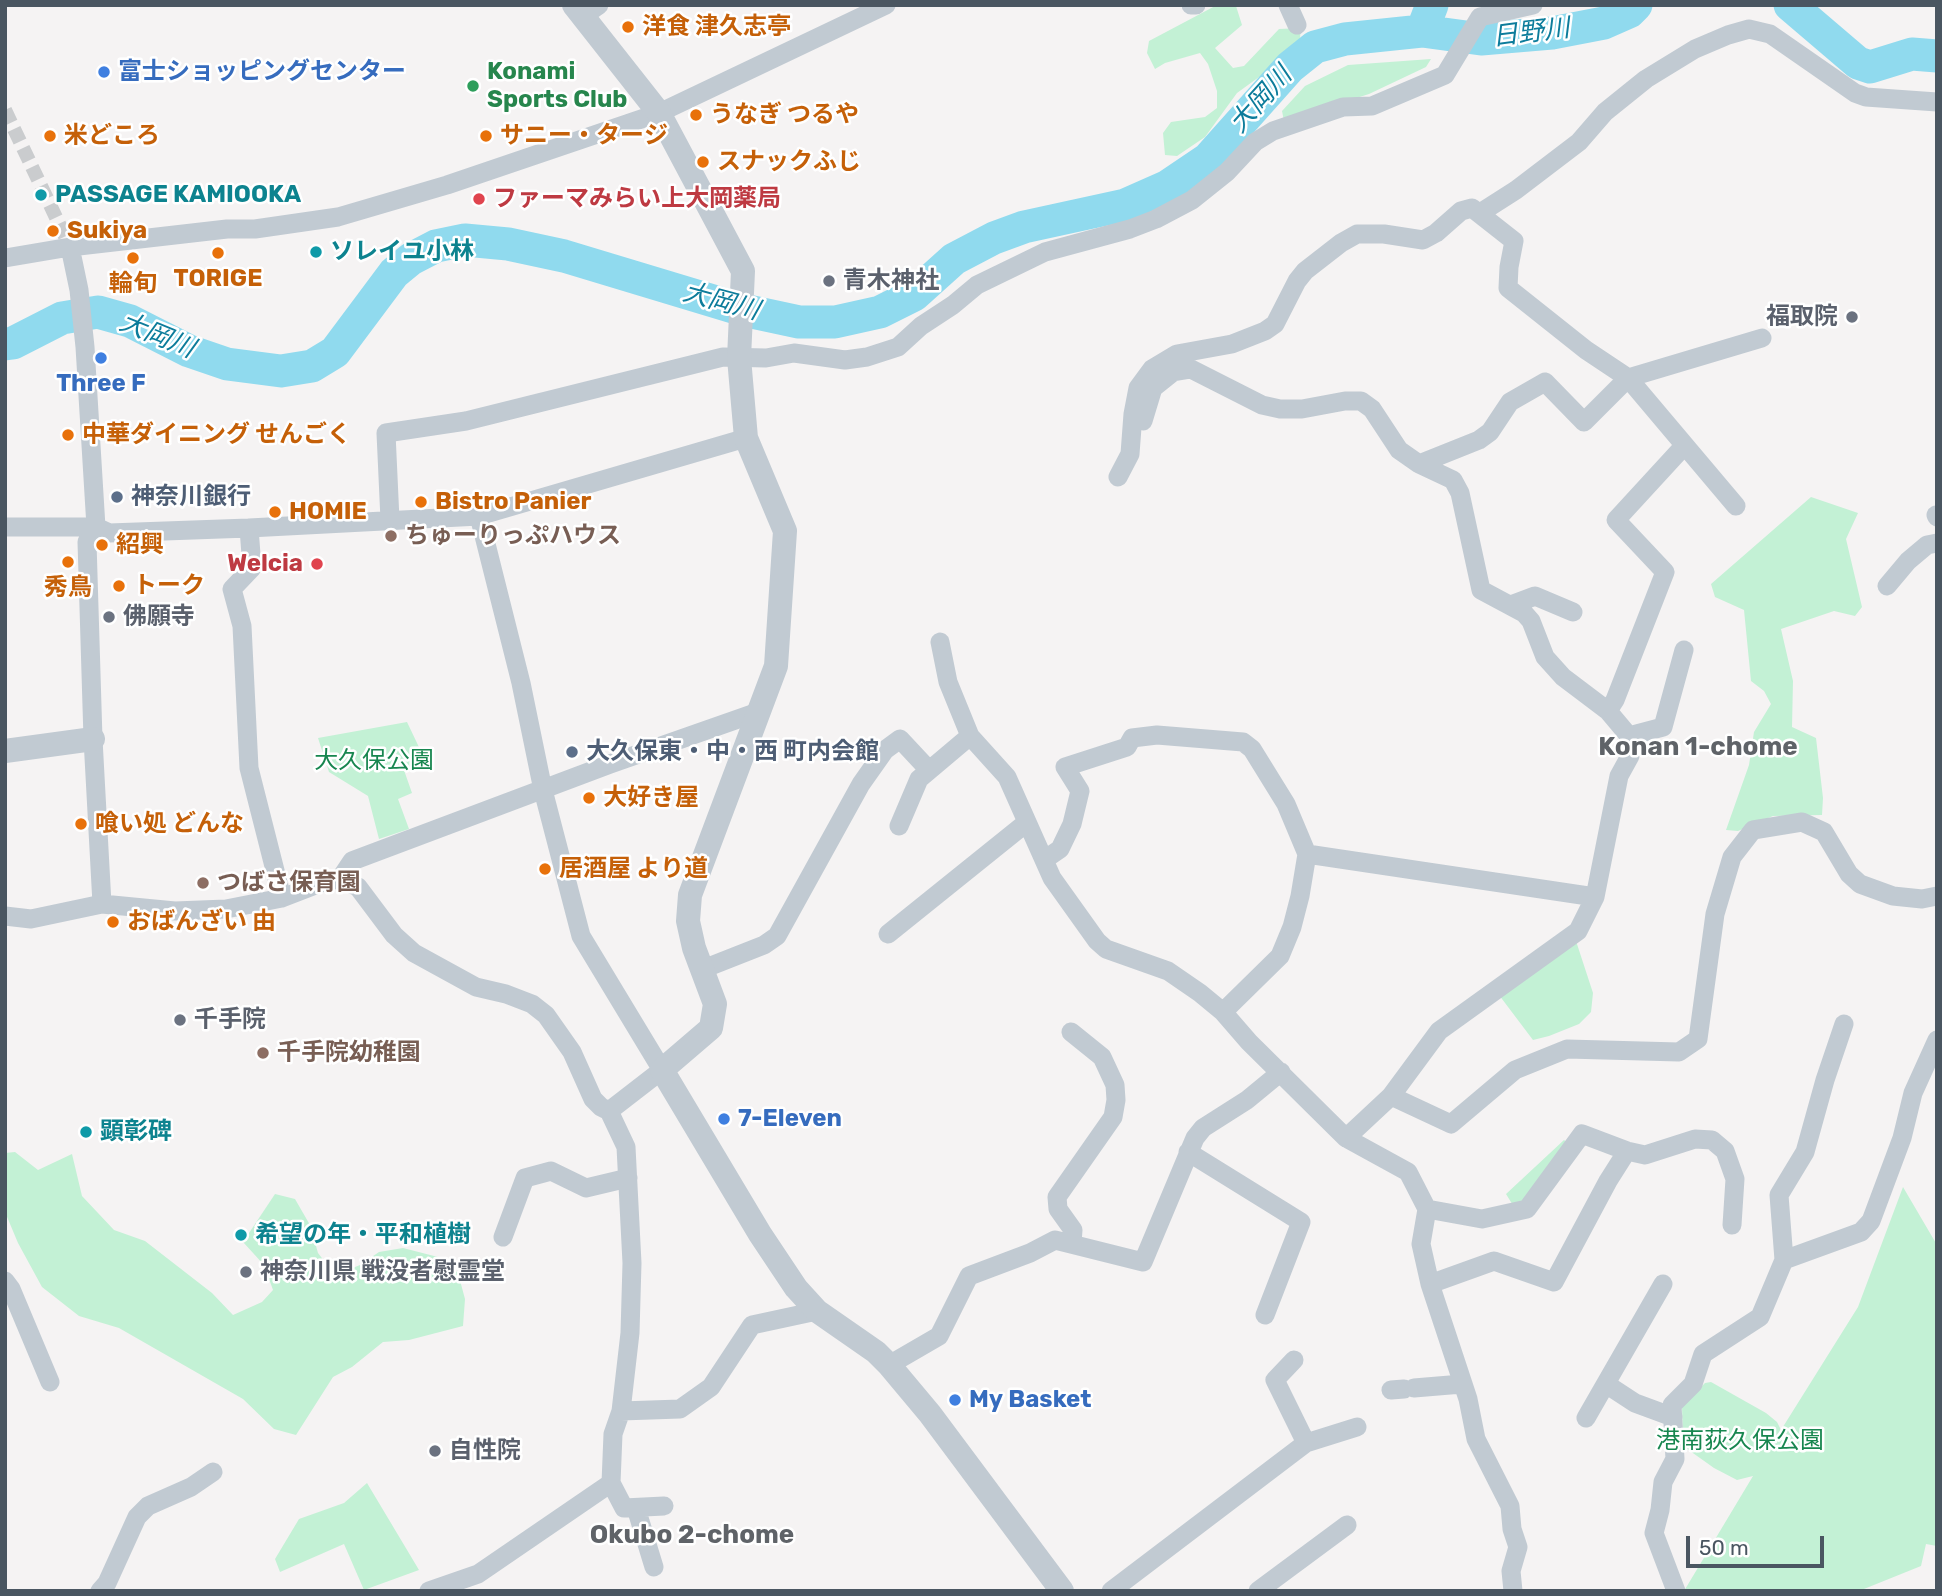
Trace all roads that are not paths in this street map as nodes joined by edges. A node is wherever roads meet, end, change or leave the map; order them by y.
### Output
1 (886, 5) edge
2 (1191, 5) edge
3 (1196, 5) edge
4 (1289, 5) edge
5 (1533, 5) edge
6 (585, 9) edge
7 (1297, 25) dead end
8 (1937, 102) edge
9 (659, 113) junction
10 (1480, 213) junction
11 (70, 247) junction
12 (5, 258) edge
13 (1762, 338) dead end
14 (739, 358) junction
15 (1629, 378) junction
16 (746, 438) junction
17 (1684, 446) junction
18 (1419, 464) junction
19 (1736, 506) dead end
20 (479, 516) junction
21 (390, 520) junction
22 (5, 527) edge
23 (96, 527) junction
24 (249, 528) junction
25 (1937, 543) edge
26 (1887, 586) dead end
27 (1511, 605) junction
28 (1573, 611) dead end
29 (940, 642) dead end
30 (1684, 650) dead end
31 (1608, 711) junction
32 (758, 712) junction
33 (970, 736) junction
34 (1629, 736) junction
35 (93, 738) junction
36 (5, 751) edge
37 (928, 769) junction
38 (543, 790) junction
39 (1026, 823) junction
40 (900, 825) dead end
41 (1307, 854) junction
42 (1044, 860) junction
43 (340, 879) junction
44 (1937, 896) edge
45 (1595, 897) junction
46 (282, 898) junction
47 (102, 904) junction
48 (5, 915) edge
49 (888, 934) dead end
50 (704, 969) junction
51 (1223, 1012) junction
52 (1844, 1024) dead end
53 (1071, 1032) dead end
54 (1937, 1040) edge
55 (662, 1070) junction
56 (1281, 1072) junction
57 (1391, 1096) junction
58 (609, 1111) junction
59 (1346, 1138) junction
60 (1627, 1151) junction
61 (1188, 1152) junction
62 (628, 1178) junction
63 (1427, 1209) junction
64 (1732, 1225) dead end
65 (503, 1237) dead end
66 (1072, 1243) junction
67 (1784, 1260) junction
68 (5, 1281) edge
69 (1430, 1284) junction
70 (1663, 1284) dead end
71 (817, 1311) junction
72 (1265, 1315) dead end
73 (1294, 1360) dead end
74 (889, 1365) junction
75 (50, 1382) dead end
76 (1462, 1384) junction
77 (1606, 1384) junction
78 (1403, 1389) dead end
79 (621, 1411) junction
80 (1673, 1417) junction
81 (1586, 1418) dead end
82 (1357, 1427) dead end
83 (1306, 1443) junction
84 (213, 1472) dead end
85 (611, 1483) junction
86 (664, 1507) dead end
87 (636, 1508) junction
88 (1347, 1525) dead end
89 (654, 1567) dead end
90 (100, 1591) edge
91 (429, 1591) edge
92 (1062, 1591) edge
93 (1111, 1591) edge
94 (1258, 1591) edge
95 (1513, 1591) edge
96 (1676, 1591) edge

1 - 9 street
2 - 3 street
4 - 7 street
5 - 14 street
6 - 9 street
8 - 10 street
9 - 11 street
9 - 14 street
10 - 15 street
10 - 18 street
11 - 12 street
11 - 23 street
13 - 15 street
14 - 16 street
14 - 21 street
15 - 17 street
15 - 18 street
16 - 20 street
16 - 32 street
17 - 19 street
17 - 31 street
18 - 27 street
20 - 21 street
20 - 38 street
21 - 24 street
22 - 23 street
23 - 24 street
23 - 35 street
24 - 46 street
25 - 26 street
27 - 28 street
27 - 31 street
29 - 33 street
30 - 34 street
31 - 34 street
32 - 38 street
32 - 50 street
33 - 37 street
33 - 39 street
34 - 45 street
35 - 36 street
35 - 47 street
37 - 40 street
37 - 50 street
38 - 43 street
38 - 55 street
39 - 42 street
39 - 49 street
41 - 42 street
41 - 45 street
41 - 51 street
42 - 51 street
43 - 46 street
43 - 58 street
44 - 57 street
45 - 57 street
46 - 47 street
47 - 48 street
50 - 55 street
51 - 56 street
52 - 67 street
53 - 66 street
54 - 67 street
55 - 58 street
55 - 71 street
56 - 59 street
56 - 61 street
57 - 59 street
58 - 62 street
59 - 63 street
60 - 63 street
60 - 64 street
60 - 69 street
61 - 66 street
61 - 72 street
62 - 65 street
62 - 79 street
63 - 69 street
66 - 74 street
67 - 80 street
68 - 75 street
69 - 76 street
70 - 77 street
71 - 74 street
71 - 79 street
73 - 83 street
74 - 92 street
76 - 78 street
76 - 95 street
77 - 80 street
77 - 81 street
79 - 85 street
80 - 96 street
82 - 83 street
83 - 93 street
84 - 90 street
85 - 87 street
85 - 91 street
86 - 87 street
87 - 89 street
88 - 94 street

